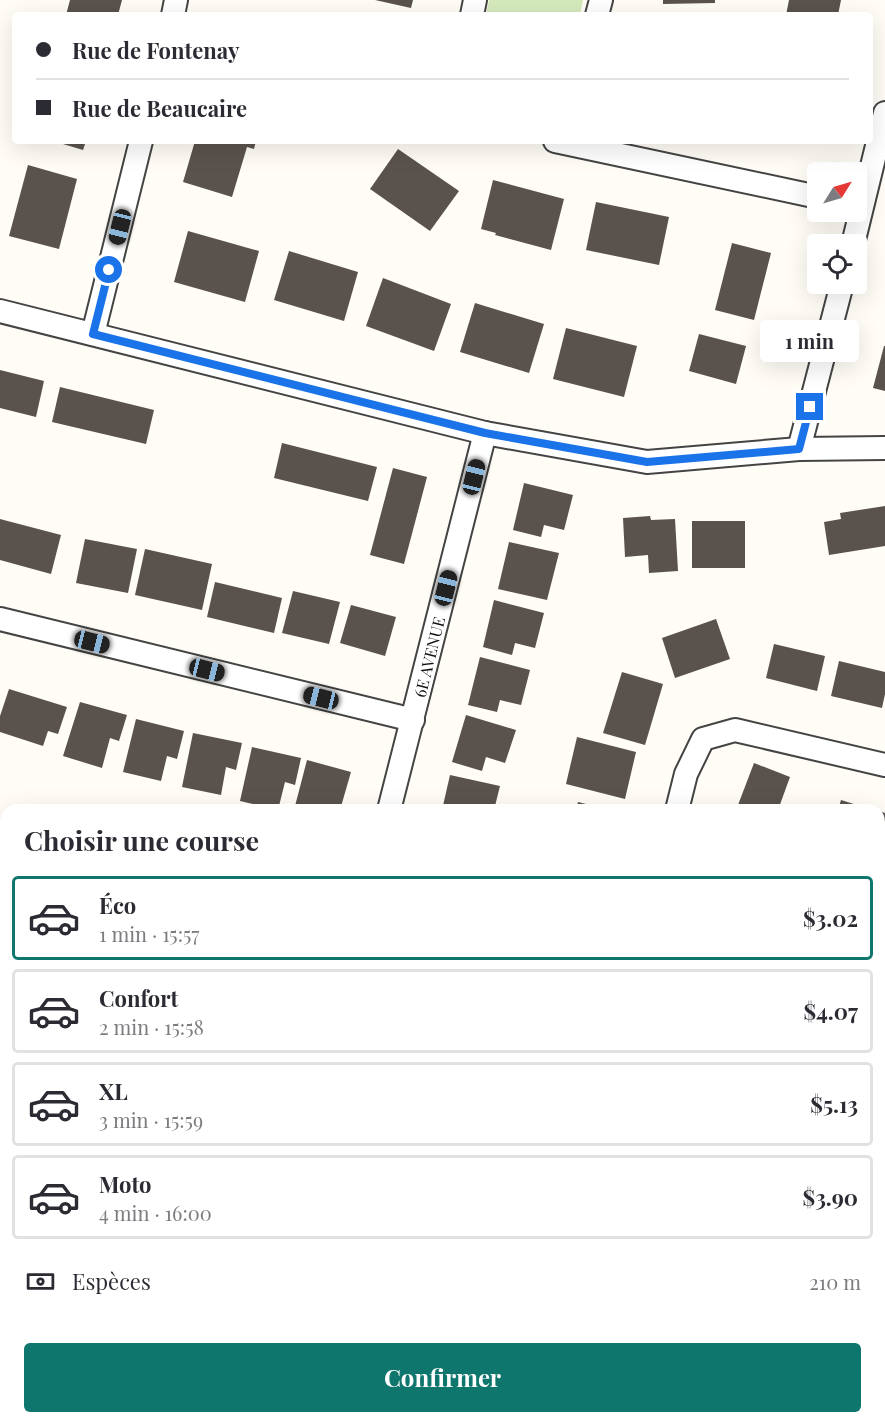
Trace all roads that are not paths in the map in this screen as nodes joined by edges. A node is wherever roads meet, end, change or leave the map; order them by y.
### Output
1 (885, 113) edge
2 (140, 144) edge
3 (568, 144) edge
4 (867, 180) edge
5 (807, 195) edge
6 (839, 294) edge
7 (0, 311) edge
8 (93, 334) junction
9 (485, 433) junction
10 (885, 448) edge
11 (799, 449) junction
12 (0, 619) edge
13 (413, 720) junction
14 (885, 765) edge
15 (391, 804) edge
16 (678, 804) edge

1 - 4 street
2 - 8 street
3 - 5 street
6 - 11 street
7 - 8 street
8 - 9 street
9 - 11 street
9 - 13 street, 6E AVENUE
10 - 11 street
12 - 13 street
13 - 15 street, 6E AVENUE
14 - 16 street

